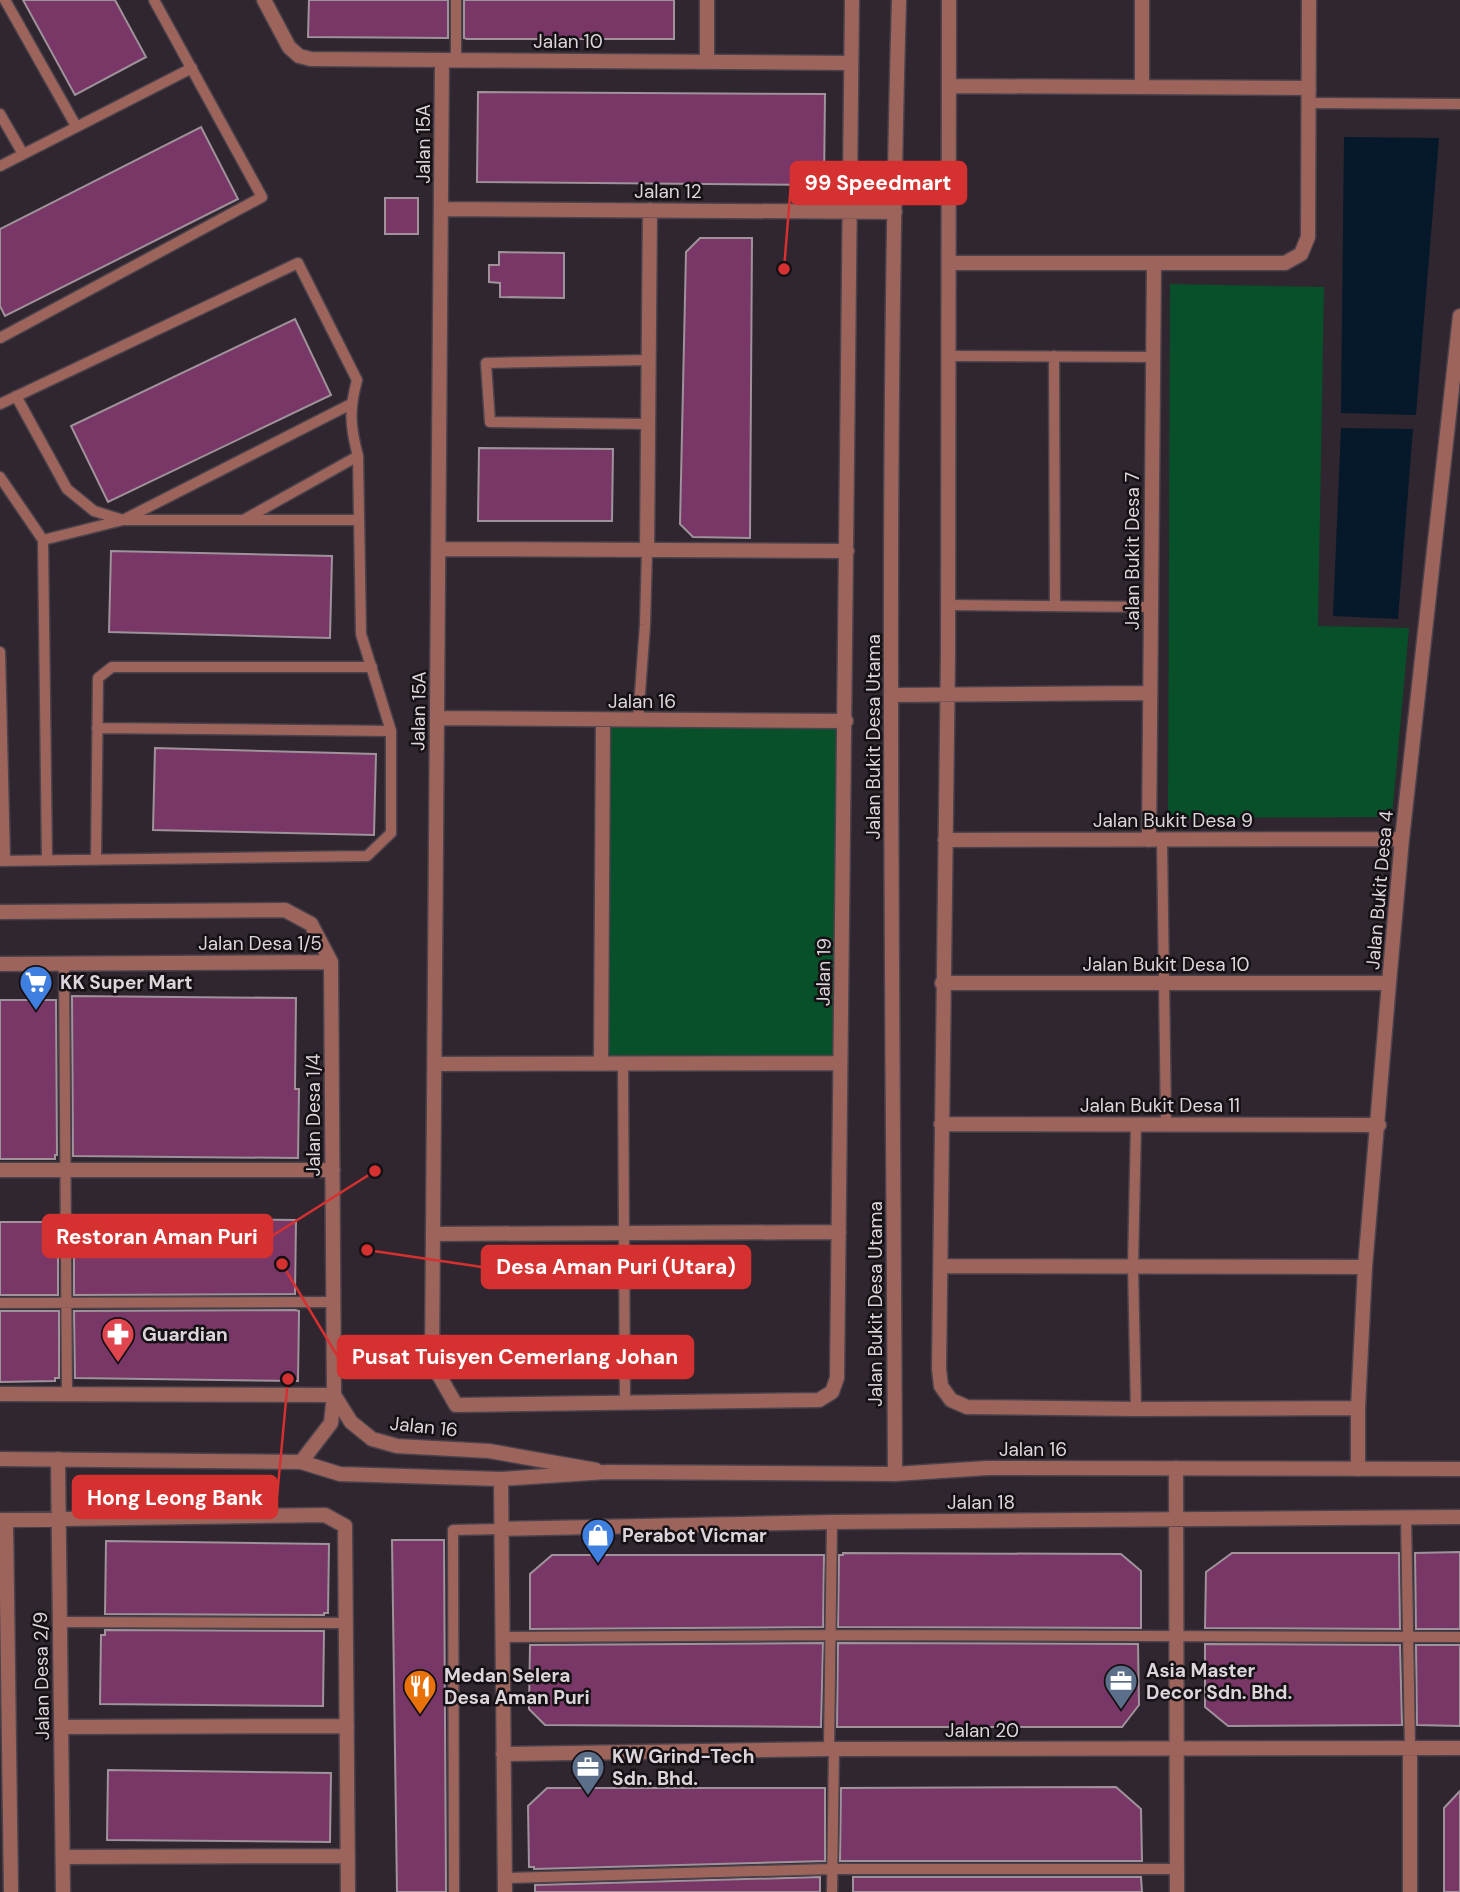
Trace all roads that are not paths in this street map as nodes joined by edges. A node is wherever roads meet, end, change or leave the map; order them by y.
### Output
1 (5, 0) edge
2 (154, 0) edge
3 (264, 0) edge
4 (456, 0) edge
5 (707, 0) edge
6 (852, 0) edge
7 (899, 0) edge
8 (949, 0) edge
9 (1142, 0) edge
10 (1309, 0) edge
11 (449, 60) junction
12 (707, 62) junction
13 (851, 63) junction
14 (192, 68) junction
15 (950, 86) junction
16 (1142, 87) junction
17 (1309, 96) junction
18 (1460, 104) edge
19 (0, 114) edge
20 (76, 126) junction
21 (23, 154) junction
22 (0, 166) edge
23 (441, 209) junction
24 (650, 210) junction
25 (850, 212) junction
26 (895, 212) junction
27 (1154, 263) junction
28 (949, 264) junction
29 (1460, 316) edge
30 (0, 338) edge
31 (949, 356) junction
32 (1054, 356) junction
33 (1153, 357) junction
34 (649, 360) junction
35 (16, 396) junction
36 (0, 404) edge
37 (351, 404) junction
38 (648, 424) junction
39 (358, 456) junction
40 (0, 477) edge
41 (123, 520) junction
42 (358, 520) junction
43 (243, 521) junction
44 (43, 540) junction
45 (439, 549) junction
46 (647, 551) junction
47 (847, 551) junction
48 (948, 605) junction
49 (1055, 606) junction
50 (1151, 607) junction
51 (0, 652) edge
52 (373, 667) junction
53 (1150, 693) junction
54 (892, 695) junction
55 (947, 695) junction
56 (437, 718) junction
57 (603, 720) junction
58 (638, 720) junction
59 (846, 722) junction
60 (97, 728) junction
61 (391, 731) junction
62 (1, 753) edge
63 (2, 809) edge
64 (1402, 839) junction
65 (945, 840) junction
66 (1155, 840) junction
67 (47, 860) junction
68 (96, 860) junction
69 (2, 861) edge
70 (0, 912) edge
71 (331, 962) junction
72 (64, 963) junction
73 (0, 964) edge
74 (942, 983) junction
75 (1164, 983) junction
76 (1389, 983) junction
77 (841, 1063) junction
78 (435, 1064) junction
79 (601, 1064) junction
80 (623, 1064) junction
81 (941, 1124) junction
82 (1136, 1124) junction
83 (1166, 1124) junction
84 (1379, 1125) junction
85 (0, 1170) edge
86 (66, 1170) junction
87 (333, 1170) junction
88 (839, 1232) junction
89 (624, 1233) junction
90 (433, 1234) junction
91 (942, 1266) junction
92 (1133, 1266) junction
93 (1365, 1267) junction
94 (0, 1303) edge
95 (334, 1303) junction
96 (66, 1304) junction
97 (0, 1394) edge
98 (67, 1394) junction
99 (334, 1395) junction
100 (625, 1403) junction
101 (1358, 1408) junction
102 (1136, 1409) junction
103 (0, 1459) edge
104 (58, 1459) junction
105 (301, 1462) junction
106 (1176, 1468) junction
107 (1358, 1469) junction
108 (1460, 1469) edge
109 (607, 1472) junction
110 (895, 1474) junction
111 (501, 1479) junction
112 (1406, 1517) junction
113 (1460, 1517) edge
114 (3, 1520) edge
115 (59, 1520) junction
116 (1177, 1520) junction
117 (832, 1522) junction
118 (501, 1529) junction
119 (60, 1622) junction
120 (346, 1623) junction
121 (831, 1635) junction
122 (1177, 1636) junction
123 (502, 1637) junction
124 (1408, 1637) junction
125 (1460, 1637) edge
126 (347, 1726) junction
127 (61, 1727) junction
128 (1410, 1748) junction
129 (1460, 1748) edge
130 (832, 1749) junction
131 (1177, 1749) junction
132 (503, 1754) junction
133 (5, 1822) edge
134 (348, 1856) junction
135 (63, 1857) junction
136 (832, 1869) junction
137 (1177, 1869) junction
138 (505, 1885) edge
139 (11, 1892) edge
140 (63, 1892) edge
141 (348, 1892) edge
142 (454, 1892) edge
143 (832, 1892) edge
144 (1177, 1892) edge
145 (1410, 1892) edge

1 - 20 lane
2 - 14 lane
3 - 11 street, Jalan 10
4 - 11 lane
5 - 12 street
6 - 13 street
7 - 26 street, Jalan Bukit Desa Utama
8 - 15 street
9 - 16 street
10 - 17 street
11 - 12 street, Jalan 10
11 - 23 street, Jalan 15A
12 - 13 street, Jalan 10
13 - 25 street
14 - 20 lane
14 - 30 lane
15 - 16 street
15 - 28 street
16 - 17 street
17 - 18 lane
17 - 27 street
19 - 21 lane
20 - 21 lane
21 - 22 lane
23 - 24 street, Jalan 12
23 - 45 street, Jalan 15A
24 - 25 street, Jalan 12
24 - 34 street
25 - 26 street, Jalan 12
25 - 47 street, Jalan 19
26 - 54 street, Jalan Bukit Desa Utama
27 - 28 street
27 - 33 street, Jalan Bukit Desa 7
28 - 31 street
29 - 64 street, Jalan Bukit Desa 4
31 - 32 lane
31 - 48 street
32 - 33 lane
32 - 49 lane
33 - 50 street, Jalan Bukit Desa 7
34 - 38 street
34 - 38 lane
35 - 36 lane
35 - 37 lane
35 - 41 lane
37 - 39 lane
37 - 41 lane
38 - 46 street
39 - 42 lane
39 - 43 lane
40 - 44 lane
41 - 43 lane
41 - 44 lane
42 - 43 lane
42 - 52 lane
44 - 67 lane
45 - 46 street
45 - 56 street, Jalan 15A
46 - 47 street
46 - 58 lane
47 - 59 street, Jalan 19
48 - 49 lane
48 - 55 street
49 - 50 lane
50 - 53 street, Jalan Bukit Desa 7
51 - 62 lane
52 - 60 lane
52 - 61 lane
53 - 55 street
53 - 66 street, Jalan Bukit Desa 7
54 - 55 street
54 - 110 street, Jalan Bukit Desa Utama
55 - 65 street
56 - 57 street, Jalan 16
56 - 78 street, Jalan 15A
57 - 58 street, Jalan 16
57 - 79 street
58 - 59 street, Jalan 16
59 - 77 street, Jalan 19
60 - 61 lane
60 - 68 lane
61 - 68 lane
62 - 63 lane
63 - 69 lane
64 - 66 street, Jalan Bukit Desa 9
64 - 76 street, Jalan Bukit Desa 4
65 - 66 street, Jalan Bukit Desa 9
65 - 74 street
66 - 75 lane
67 - 68 lane
67 - 69 lane
70 - 71 street, Jalan Desa 1/5
71 - 72 street, Jalan Desa 1/5
71 - 87 street, Jalan Desa 1/4
72 - 73 street, Jalan Desa 1/5
72 - 86 lane
74 - 75 street, Jalan Bukit Desa 10
74 - 81 street
75 - 76 street, Jalan Bukit Desa 10
75 - 83 lane
76 - 84 street, Jalan Bukit Desa 4
77 - 80 street
77 - 88 street, Jalan 19
78 - 79 street
78 - 90 street, Jalan 15A
79 - 80 street
80 - 89 lane
81 - 82 street, Jalan Bukit Desa 11
81 - 91 street
82 - 83 street, Jalan Bukit Desa 11
82 - 92 lane
83 - 84 street, Jalan Bukit Desa 11
84 - 93 street, Jalan Bukit Desa 4
85 - 86 street
86 - 87 street
86 - 96 lane
87 - 95 street, Jalan Desa 1/4
88 - 89 street
88 - 100 street, Jalan 19
89 - 90 street
89 - 100 lane
90 - 100 street, Jalan 15A
91 - 92 street
91 - 102 street
92 - 93 street
92 - 102 lane
93 - 101 street, Jalan Bukit Desa 4
94 - 96 lane
95 - 96 lane
95 - 99 street, Jalan Desa 1/4
96 - 98 lane
97 - 98 street
98 - 99 street
99 - 105 street
99 - 109 street, Jalan 16
101 - 102 street
101 - 107 street, Jalan Bukit Desa 4
103 - 104 street, Jalan 16
104 - 105 street, Jalan 16
104 - 115 street, Jalan Desa 2/9
105 - 111 street, Jalan 16
106 - 107 street, Jalan 16
106 - 110 street, Jalan 16
106 - 116 street
107 - 108 street, Jalan 16
109 - 110 street, Jalan 16
109 - 111 street, Jalan 16
111 - 118 street
112 - 113 street, Jalan 18
112 - 116 street, Jalan 18
112 - 124 lane
114 - 115 street
114 - 133 street
115 - 119 street, Jalan Desa 2/9
115 - 120 street
116 - 117 street, Jalan 18
116 - 122 street
117 - 118 street, Jalan 18
117 - 121 lane
118 - 123 street
118 - 142 lane
119 - 120 lane
119 - 127 street, Jalan Desa 2/9
120 - 126 street
121 - 122 lane
121 - 123 lane
121 - 130 lane
122 - 124 lane
122 - 131 street
123 - 132 street
124 - 125 lane
124 - 128 lane
126 - 127 street
126 - 134 street
127 - 135 street, Jalan Desa 2/9
128 - 129 street, Jalan 20
128 - 131 street, Jalan 20
128 - 145 street
130 - 131 street, Jalan 20
130 - 132 street, Jalan 20
130 - 136 lane
131 - 137 street
132 - 138 street
133 - 139 street
134 - 135 street
134 - 141 street
135 - 140 street, Jalan Desa 2/9
136 - 137 lane
136 - 138 lane
136 - 143 lane
137 - 144 street

